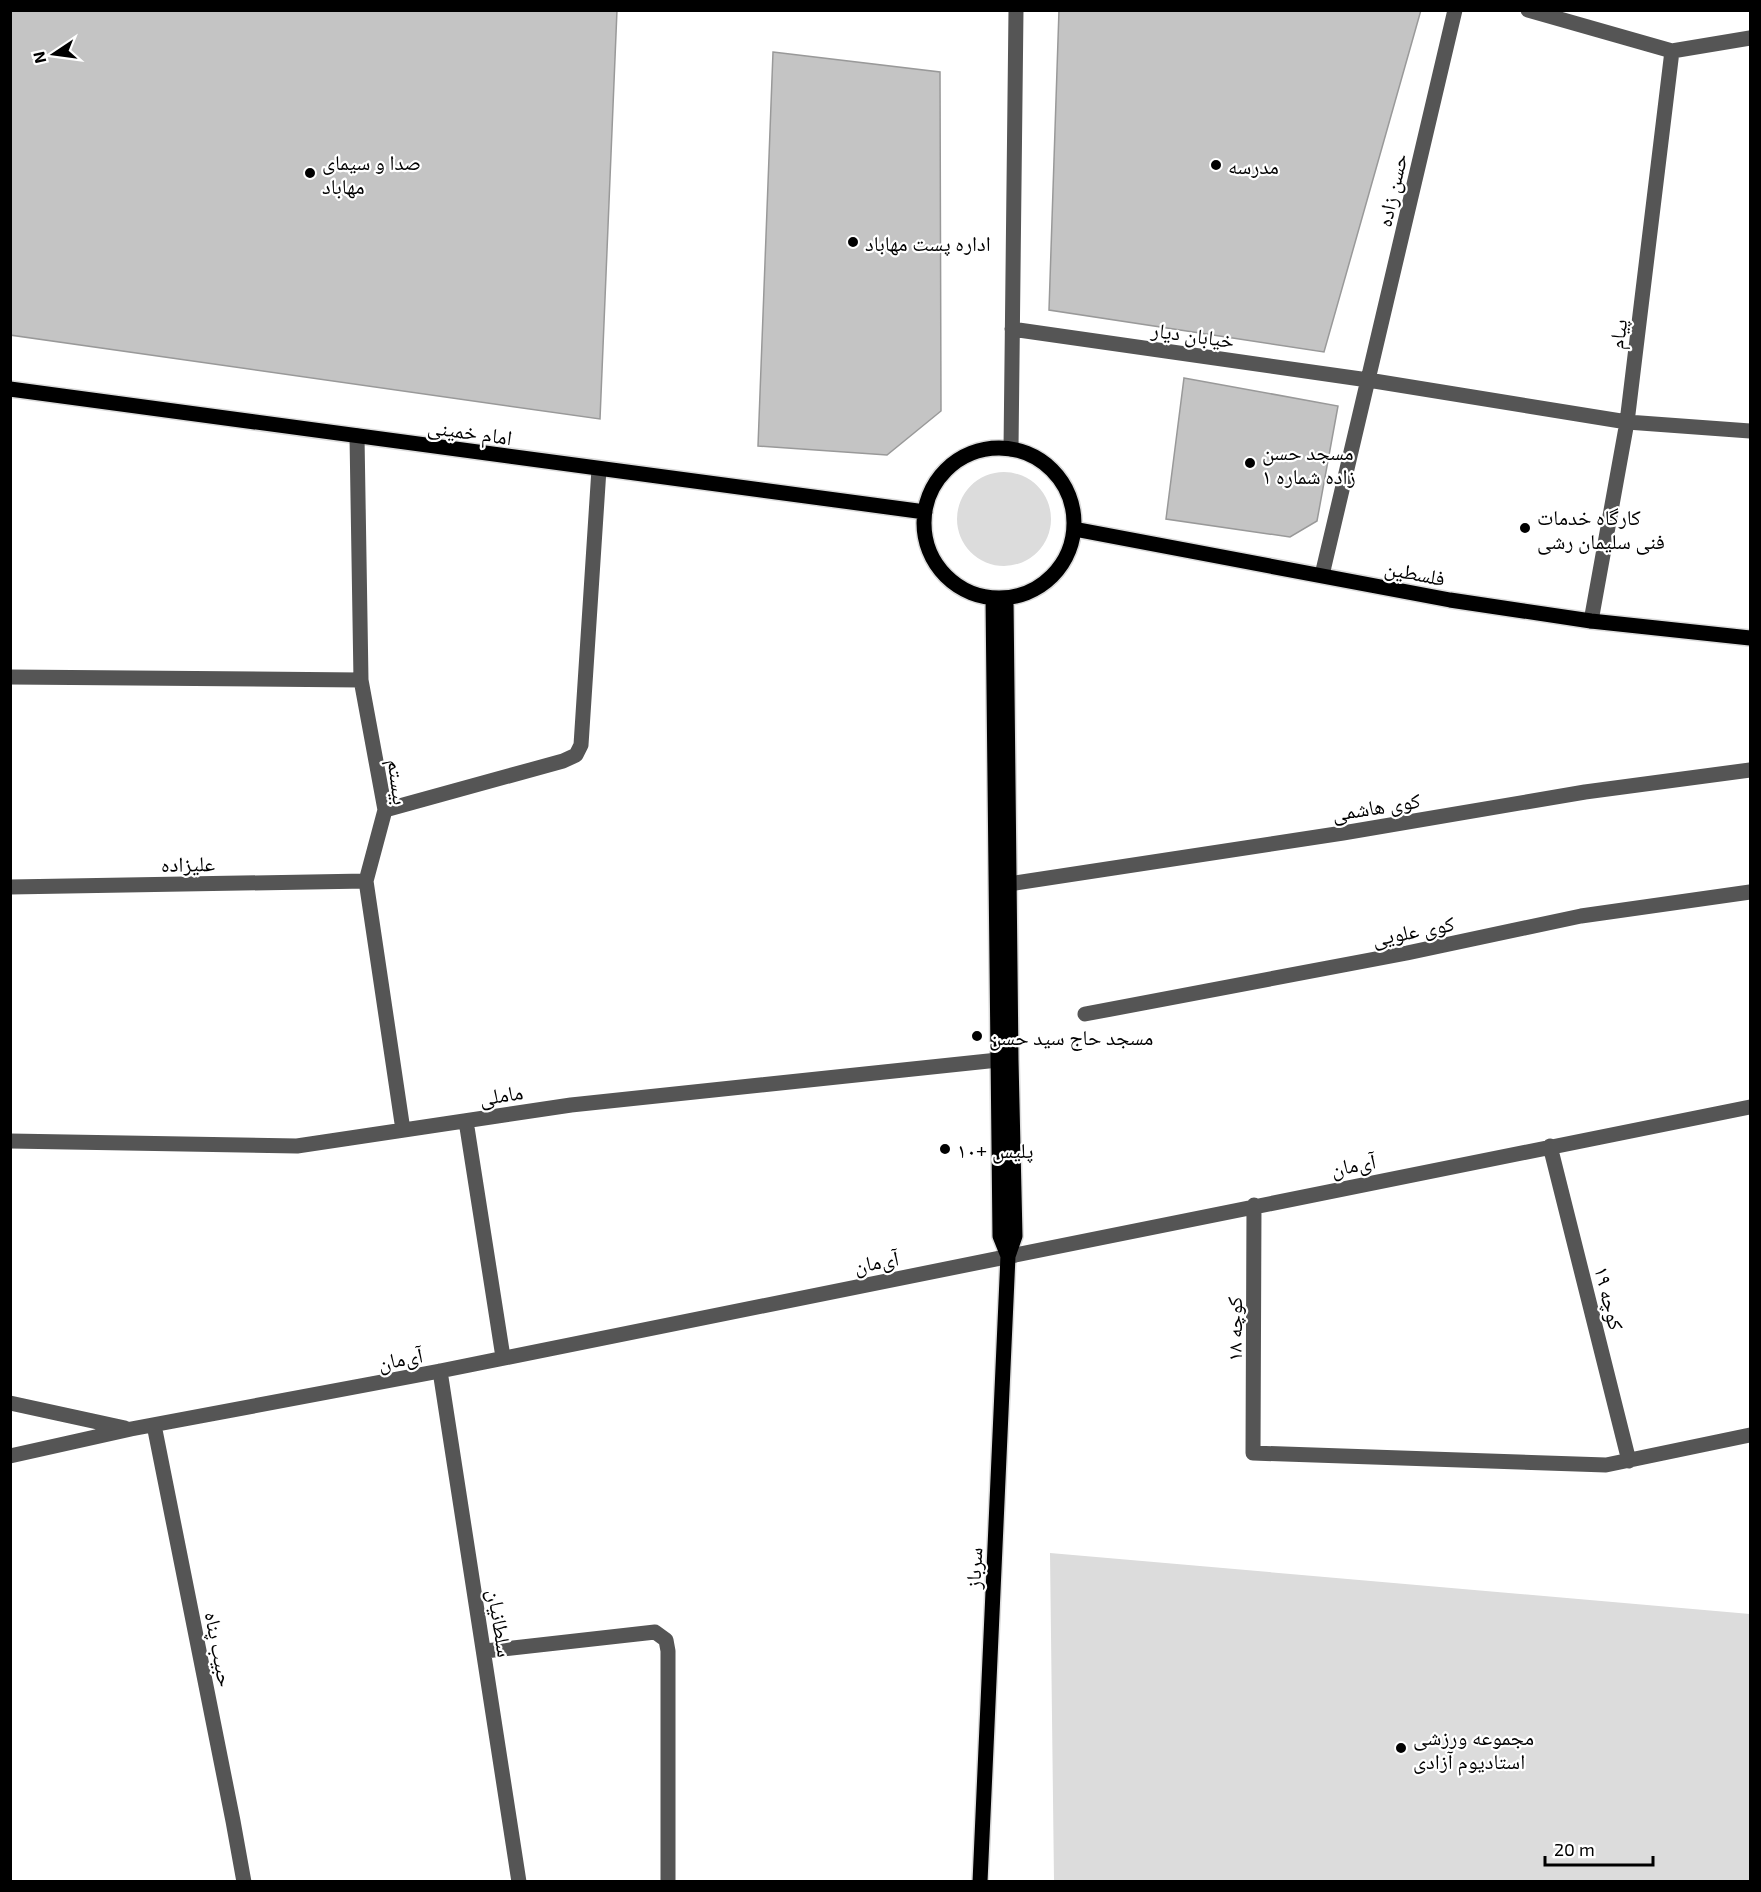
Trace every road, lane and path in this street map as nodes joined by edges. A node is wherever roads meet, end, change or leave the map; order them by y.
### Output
1 (1016, 10) edge
2 (1455, 10) edge
3 (1528, 10) edge
4 (1750, 38) edge
5 (1672, 51) junction
6 (1012, 329) junction
7 (1368, 380) junction
8 (10, 390) edge
9 (1627, 422) junction
10 (1750, 431) edge
11 (357, 436) junction
12 (1011, 449) junction
13 (598, 469) junction
14 (925, 512) junction
15 (1074, 529) junction
16 (1322, 575) junction
17 (1000, 598) junction
18 (1591, 621) junction
19 (1750, 638) edge
20 (10, 677) edge
21 (361, 680) junction
22 (1750, 770) edge
23 (385, 810) junction
24 (366, 881) junction
25 (1010, 884) junction
26 (10, 886) edge
27 (1750, 892) edge
28 (1085, 1014) dead end
29 (998, 1060) junction
30 (1750, 1107) edge
31 (466, 1121) junction
32 (404, 1130) junction
33 (10, 1142) edge
34 (1550, 1146) junction
35 (1254, 1205) junction
36 (1008, 1256) junction
37 (502, 1357) junction
38 (440, 1371) junction
39 (10, 1403) edge
40 (154, 1425) junction
41 (131, 1429) junction
42 (1750, 1435) edge
43 (10, 1456) edge
44 (1629, 1461) junction
45 (485, 1651) junction
46 (243, 1881) edge
47 (519, 1881) edge
48 (668, 1881) edge
49 (980, 1881) edge

1 - 6 street
2 - 7 street, حسن زاده
3 - 5 street
4 - 5 street
5 - 9 street, پیام
6 - 7 street, خیابان دیار
6 - 12 street
7 - 9 street, خیابان دیار
7 - 16 street, حسن زاده
8 - 11 main road, امام خمینی
9 - 10 street, خیابان دیار
9 - 18 street, پیام
11 - 13 main road, امام خمینی
11 - 21 street, بیستم
12 - 14 main road
12 - 15 main road
13 - 14 main road, امام خمینی
13 - 23 street
14 - 17 main road
15 - 16 main road, فلسطین
15 - 17 main road
16 - 18 main road, فلسطین
17 - 25 main road
17 - 29 main road
18 - 19 main road, فلسطین
20 - 21 street
21 - 23 street, بیستم
22 - 25 street, کوی هاشمی
23 - 24 street, بیستم
24 - 26 street, علیزاده
24 - 32 street, بیستم
25 - 36 main road
27 - 28 street, کوی علویی
29 - 31 street, ماملی
29 - 36 main road
30 - 34 street, آی‌مان
31 - 32 street, ماملی
31 - 37 street
32 - 33 street, ماملی
34 - 35 street, آی‌مان
34 - 44 street, کوچه ۱۹
35 - 36 street, آی‌مان
35 - 44 street, کوچه ۱۸
36 - 37 street, آی‌مان
36 - 49 main road, سرباز
37 - 38 street, آی‌مان
38 - 40 street, آی‌مان
38 - 45 street, سلطانیان
39 - 41 street
40 - 41 street, آی‌مان
40 - 46 street, حبیب پناه
41 - 43 street, آی‌مان
42 - 44 street
45 - 47 street, سلطانیان
45 - 48 street

